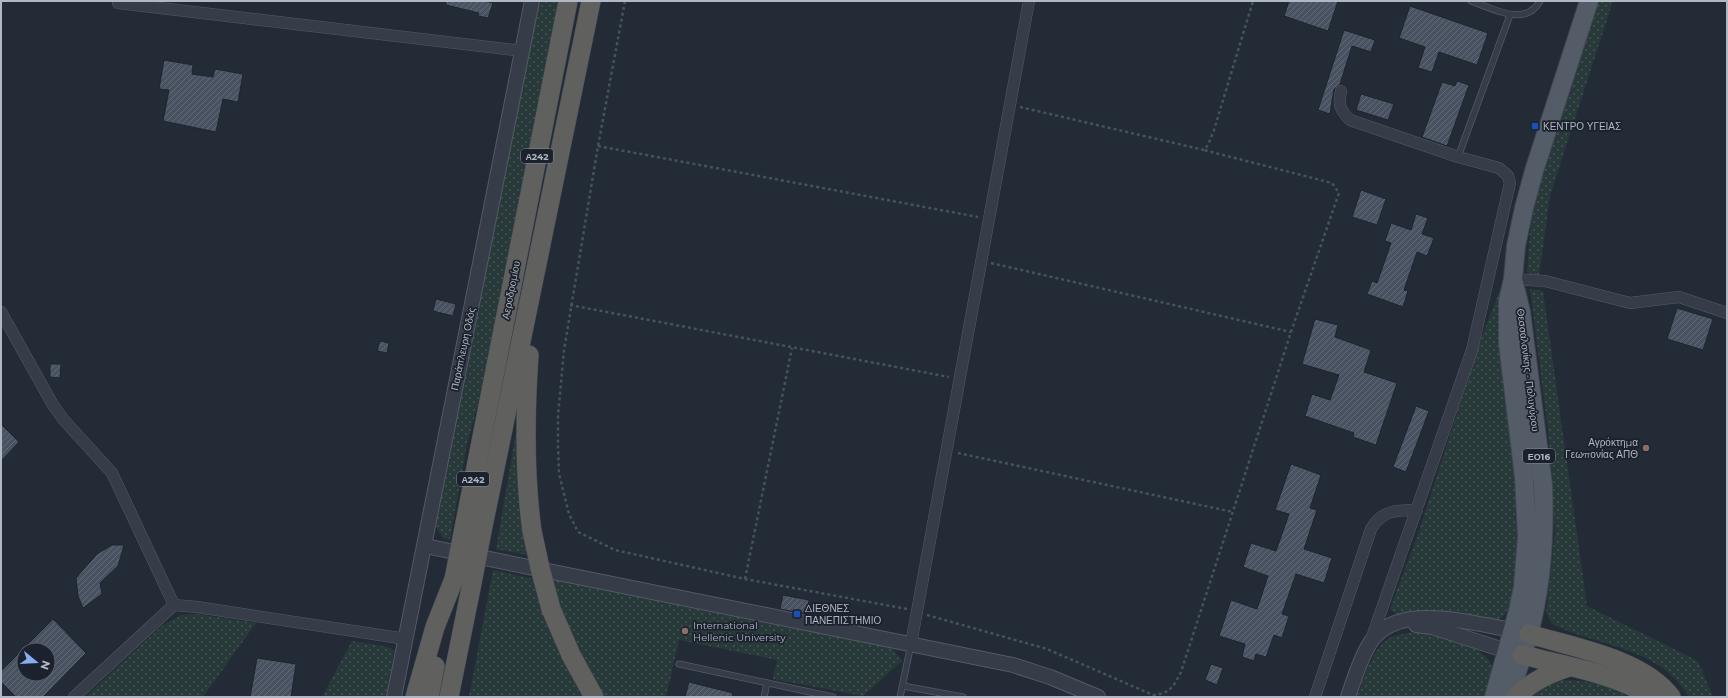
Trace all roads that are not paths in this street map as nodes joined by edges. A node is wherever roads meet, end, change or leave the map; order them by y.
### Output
1 (532, 1) edge
2 (568, 1) edge
3 (590, 1) edge
4 (1029, 1) edge
5 (1471, 1) edge
6 (1540, 1) edge
7 (118, 3) dead end
8 (1588, 3) edge
9 (1510, 15) junction
10 (523, 51) junction
11 (1341, 91) dead end
12 (1458, 156) junction
13 (1513, 279) junction
14 (534, 287) junction
15 (1, 312) edge
16 (1727, 313) edge
17 (1417, 510) junction
18 (425, 546) junction
19 (454, 579) junction
20 (174, 605) junction
21 (1521, 632) junction
22 (406, 639) junction
23 (1370, 643) junction
24 (911, 644) junction
25 (1515, 653) junction
26 (680, 664) dead end
27 (1569, 667) junction
28 (767, 683) junction
29 (902, 686) junction
30 (74, 697) edge
31 (394, 697) edge
32 (415, 697) edge
33 (429, 697) edge
34 (449, 697) edge
35 (594, 697) edge
36 (764, 697) edge
37 (834, 697) edge
38 (900, 697) edge
39 (963, 697) edge
40 (1098, 697) edge
41 (1315, 697) edge
42 (1348, 697) edge
43 (1494, 697) edge
44 (1508, 697) edge
45 (1516, 697) edge
46 (1648, 697) edge
47 (1671, 697) edge

1 - 10 street, Παράπλευρη Οδός
2 - 19 highway, Αεροδρομίου / Α242, bridge
3 - 14 highway, Α242
4 - 24 street
5 - 9 lane
6 - 9 lane
7 - 10 street
8 - 13 main road, Θεσσαλονίκης - Πολυγύρου / ΕΟ16
9 - 12 lane
10 - 18 street, Παράπλευρη Οδός
11 - 12 street
12 - 17 street
13 - 16 street
13 - 21 main road, Θεσσαλονίκης - Πολυγύρου / ΕΟ16
14 - 34 highway, bridge
14 - 35 highway, bridge
15 - 20 street
17 - 23 street
17 - 41 street
18 - 22 street, Παράπλευρη Οδός
18 - 24 street
19 - 32 highway
19 - 33 highway
20 - 22 street
20 - 30 street
21 - 23 street
21 - 25 main road, Θεσσαλονίκης - Πολυγύρου / ΕΟ16
21 - 47 highway
22 - 31 street, Παράπλευρη Οδός
23 - 25 street
23 - 42 street
24 - 29 lane
24 - 40 street
25 - 27 highway
25 - 43 main road, Θεσσαλονίκης - Πολυγύρου / ΕΟ16
25 - 44 main road, Θεσσαλονίκης - Πολυγύρου / ΕΟ16
26 - 28 lane
27 - 45 highway
27 - 46 highway
28 - 36 lane
28 - 37 lane
29 - 38 lane
29 - 39 lane

